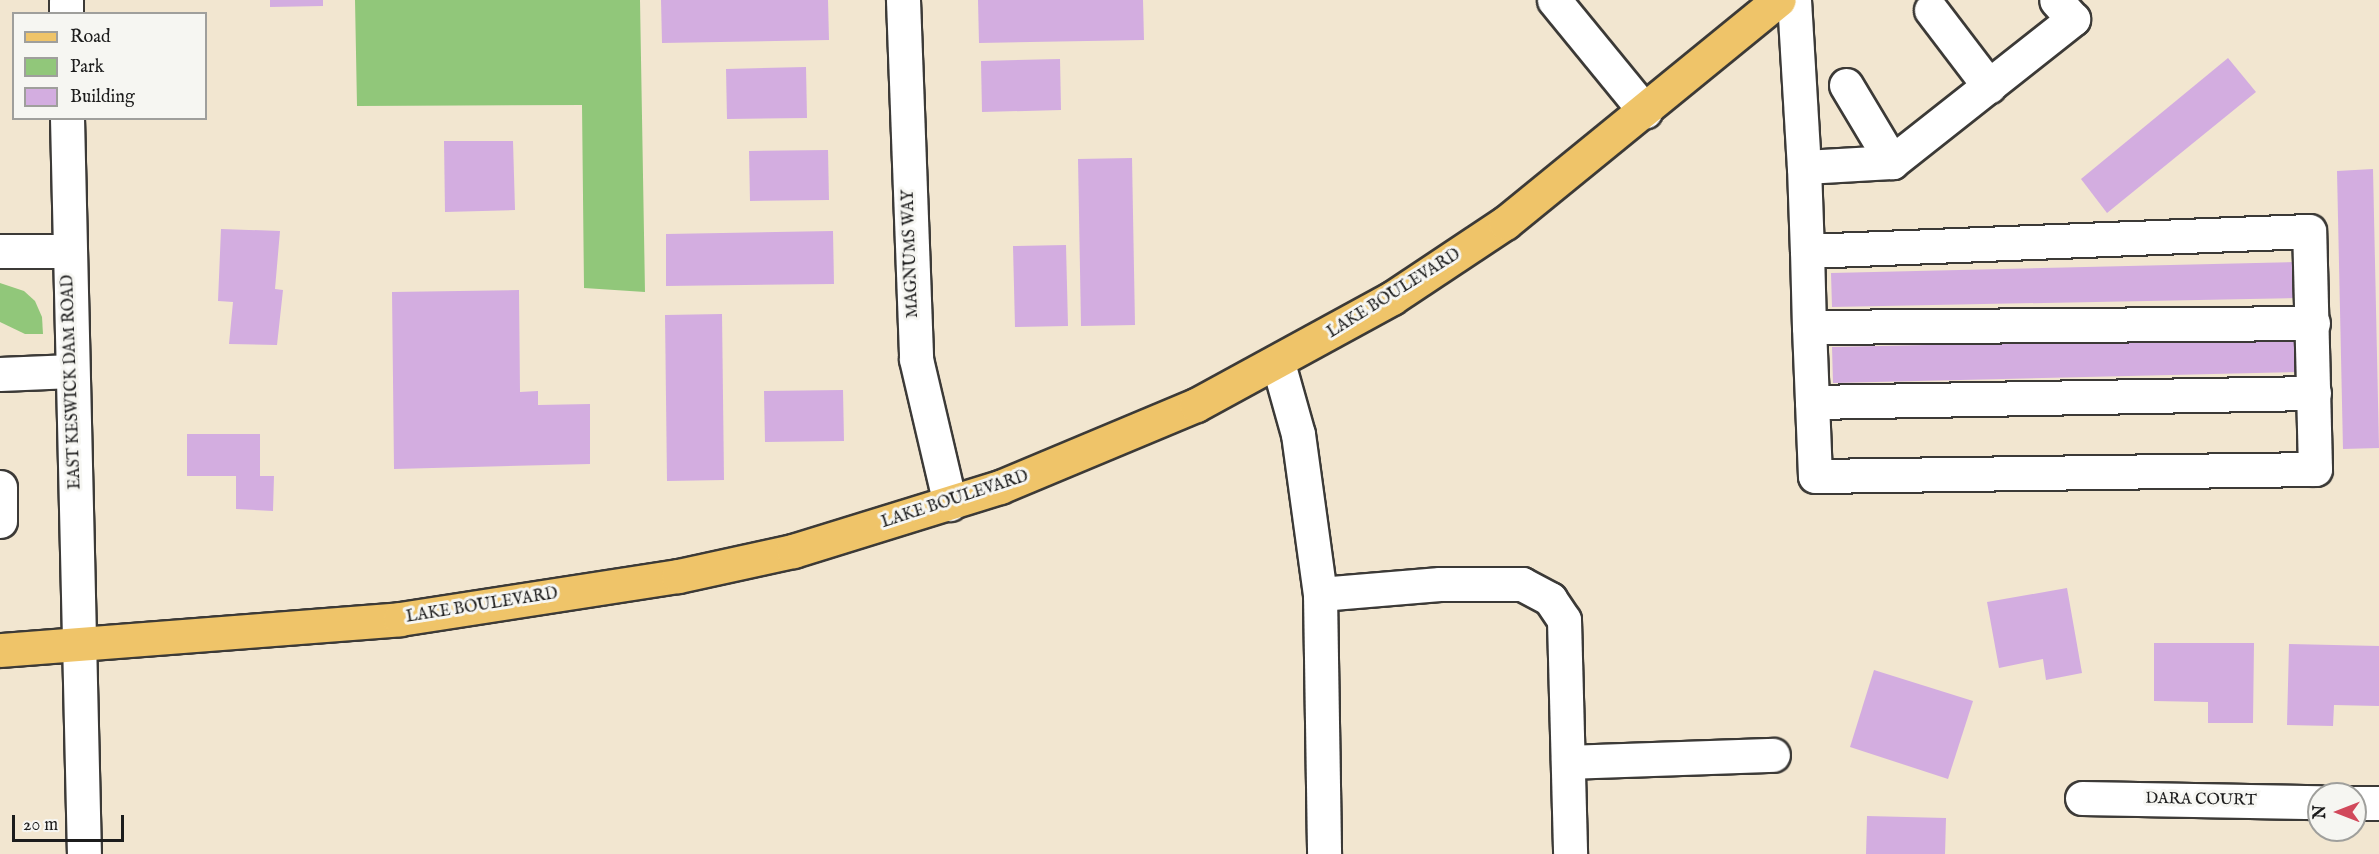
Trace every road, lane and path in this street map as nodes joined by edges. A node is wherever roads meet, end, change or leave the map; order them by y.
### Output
1 (903, 0) edge
2 (1554, 0) edge
3 (1778, 0) edge
4 (1794, 0) edge
5 (2056, 0) edge
6 (1931, 10) dead end
7 (1846, 85) dead end
8 (1989, 86) junction
9 (1645, 111) junction
10 (67, 120) edge
11 (1892, 162) junction
12 (1804, 167) junction
13 (0, 251) edge
14 (68, 252) junction
15 (1807, 252) junction
16 (2313, 323) junction
17 (1809, 327) junction
18 (1278, 363) junction
19 (72, 370) junction
20 (0, 374) edge
21 (2314, 393) junction
22 (1812, 402) junction
23 (0, 487) edge
24 (950, 504) junction
25 (0, 521) edge
26 (1320, 594) junction
27 (79, 645) junction
28 (0, 650) edge
29 (1773, 755) dead end
30 (1568, 762) junction
31 (2082, 798) dead end
32 (2307, 802) edge
33 (84, 854) edge
34 (1324, 854) edge
35 (1570, 854) edge

1 - 24 street, MAGNUMS WAY
2 - 9 street
3 - 9 main road, LAKE BOULEVARD
4 - 12 street
5 - 8 street
6 - 8 street
7 - 11 street
8 - 11 street
9 - 18 main road, LAKE BOULEVARD
10 - 14 street, EAST KESWICK DAM ROAD
11 - 12 street
12 - 15 street
13 - 14 street
14 - 19 street, EAST KESWICK DAM ROAD
15 - 16 street
15 - 17 street
16 - 17 street
16 - 21 street
17 - 22 street
18 - 24 main road, LAKE BOULEVARD
18 - 26 street
19 - 20 street
19 - 27 street, EAST KESWICK DAM ROAD
21 - 22 street
21 - 22 street
23 - 25 street
24 - 27 main road, LAKE BOULEVARD
26 - 30 street
26 - 34 street
27 - 28 main road, LAKE BOULEVARD
27 - 33 street, EAST KESWICK DAM ROAD
29 - 30 street
30 - 35 street
31 - 32 street, DARA COURT

